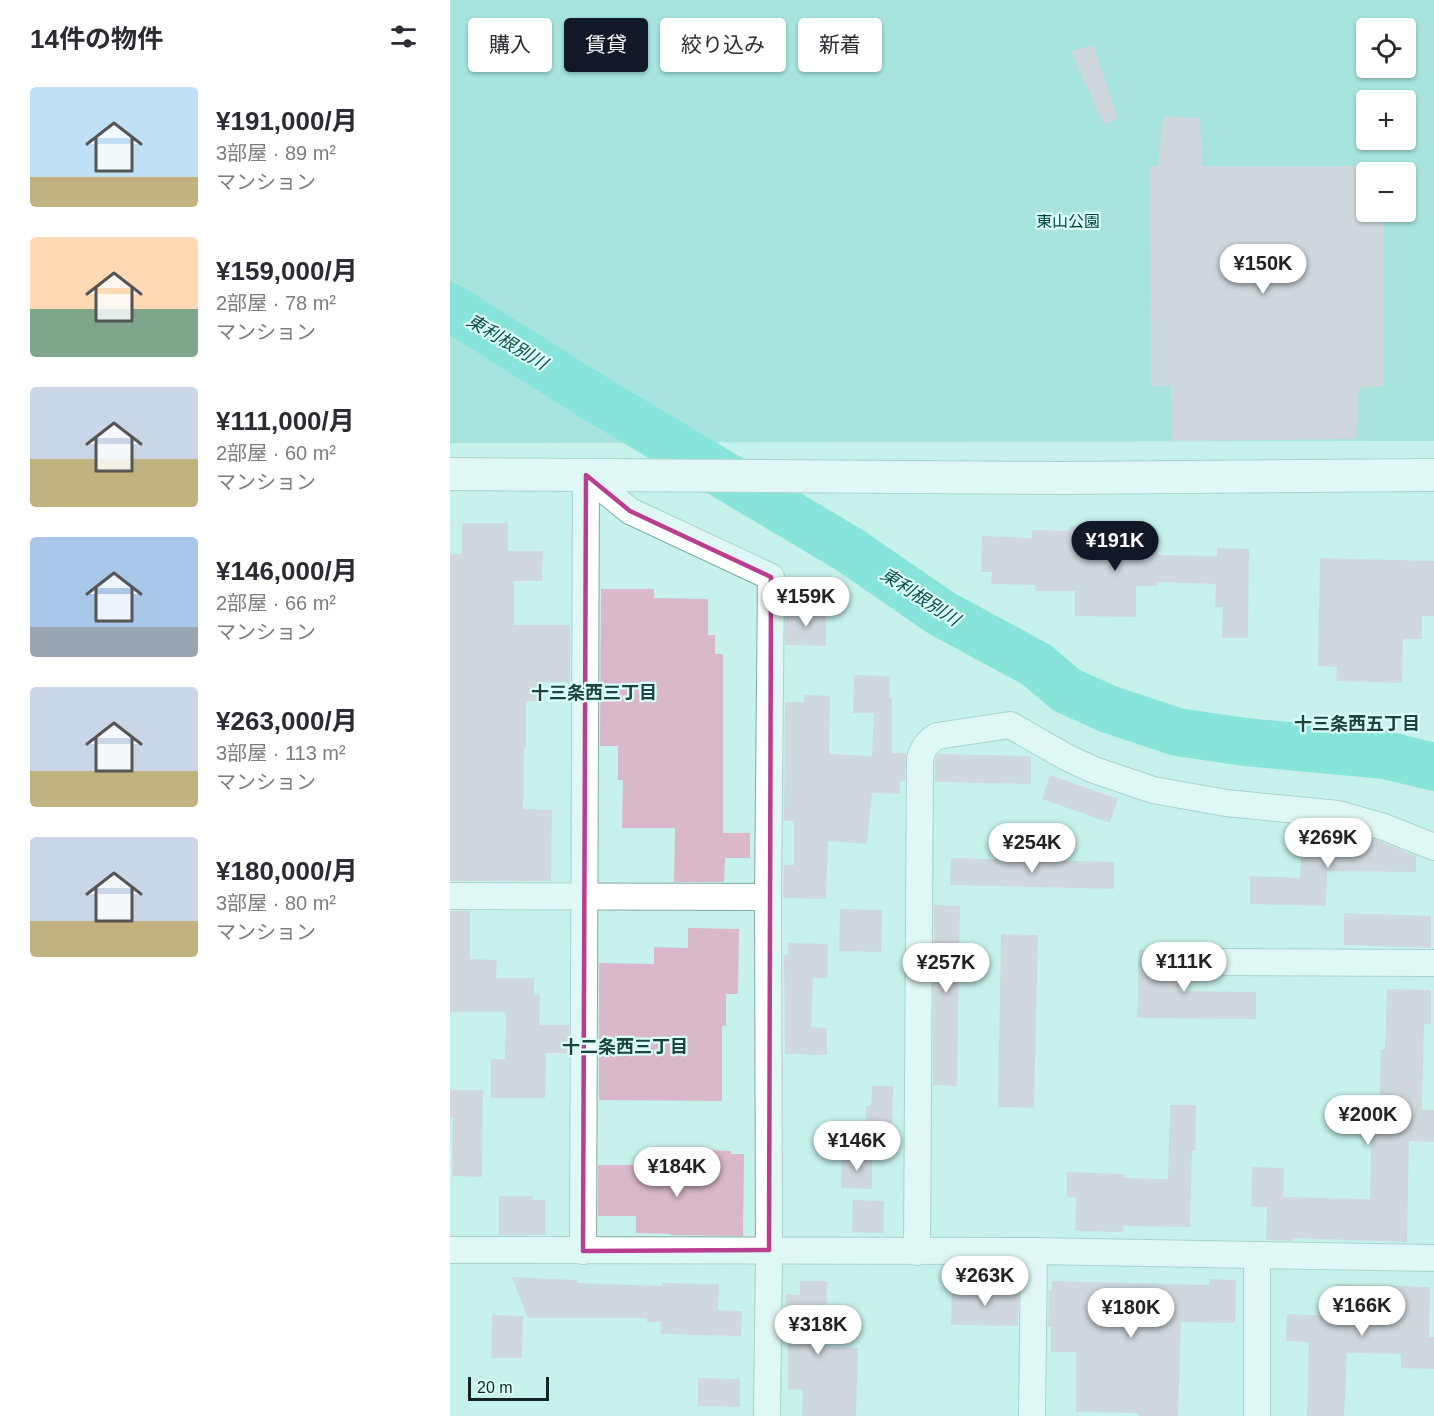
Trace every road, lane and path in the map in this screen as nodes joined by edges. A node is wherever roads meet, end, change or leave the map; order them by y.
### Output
1 (450, 474) edge
2 (586, 475) junction
3 (1434, 475) edge
4 (1434, 847) edge
5 (450, 896) edge
6 (768, 897) junction
7 (585, 898) junction
8 (1217, 962) dead end
9 (1434, 963) edge
10 (450, 1250) edge
11 (770, 1250) junction
12 (583, 1251) junction
13 (1034, 1251) junction
14 (917, 1252) junction
15 (1257, 1255) junction
16 (1434, 1258) edge
17 (767, 1416) edge
18 (1032, 1416) edge
19 (1257, 1416) edge

1 - 2 street
2 - 3 street
2 - 6 street
2 - 7 street
4 - 14 street
5 - 7 street
6 - 7 street
6 - 11 street
7 - 12 street
8 - 9 street
10 - 12 street
11 - 12 street
11 - 14 street
11 - 17 street
13 - 14 street
13 - 15 street
13 - 18 street
15 - 16 street
15 - 19 street

